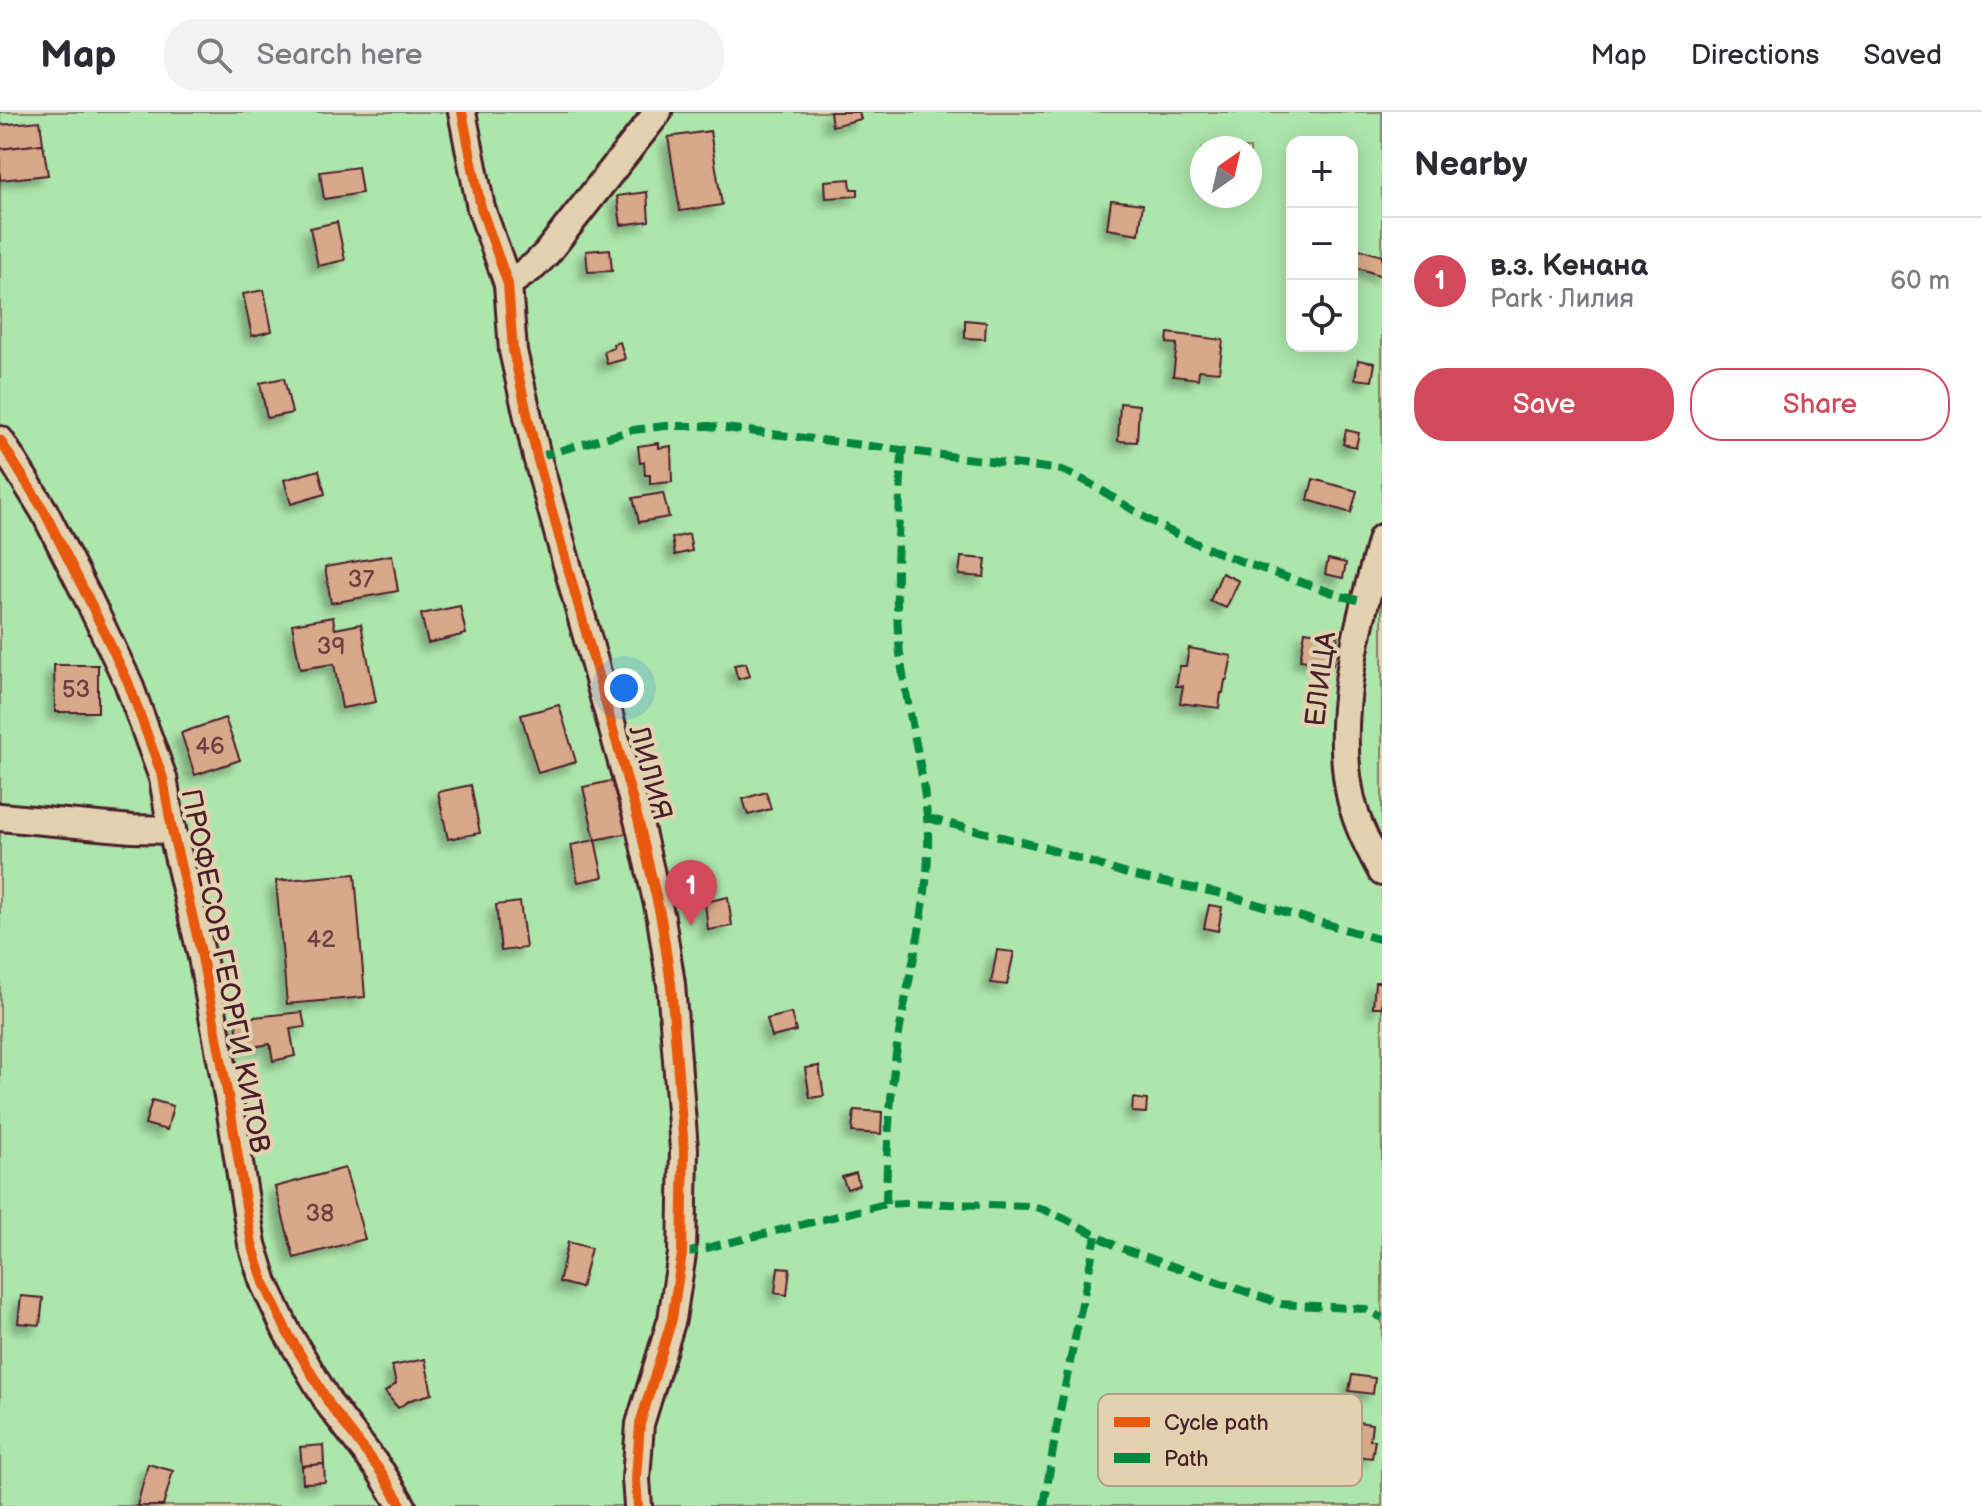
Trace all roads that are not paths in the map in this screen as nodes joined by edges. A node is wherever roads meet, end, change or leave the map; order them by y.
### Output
1 (462, 112) edge
2 (658, 112) edge
3 (508, 284) junction
4 (0, 440) edge
5 (1382, 538) edge
6 (1373, 603) edge
7 (0, 817) edge
8 (172, 830) junction
9 (1382, 872) edge
10 (402, 1506) edge
11 (638, 1506) edge

1 - 3 street, ЛИЛИЯ
2 - 3 street
3 - 11 street, ЛИЛИЯ
4 - 8 street, ПРОФЕСОР ГЕОРГИ КИТОВ
5 - 6 street, ЕЛИЦА
6 - 9 street, ЕЛИЦА
7 - 8 street
8 - 10 street, ПРОФЕСОР ГЕОРГИ КИТОВ

